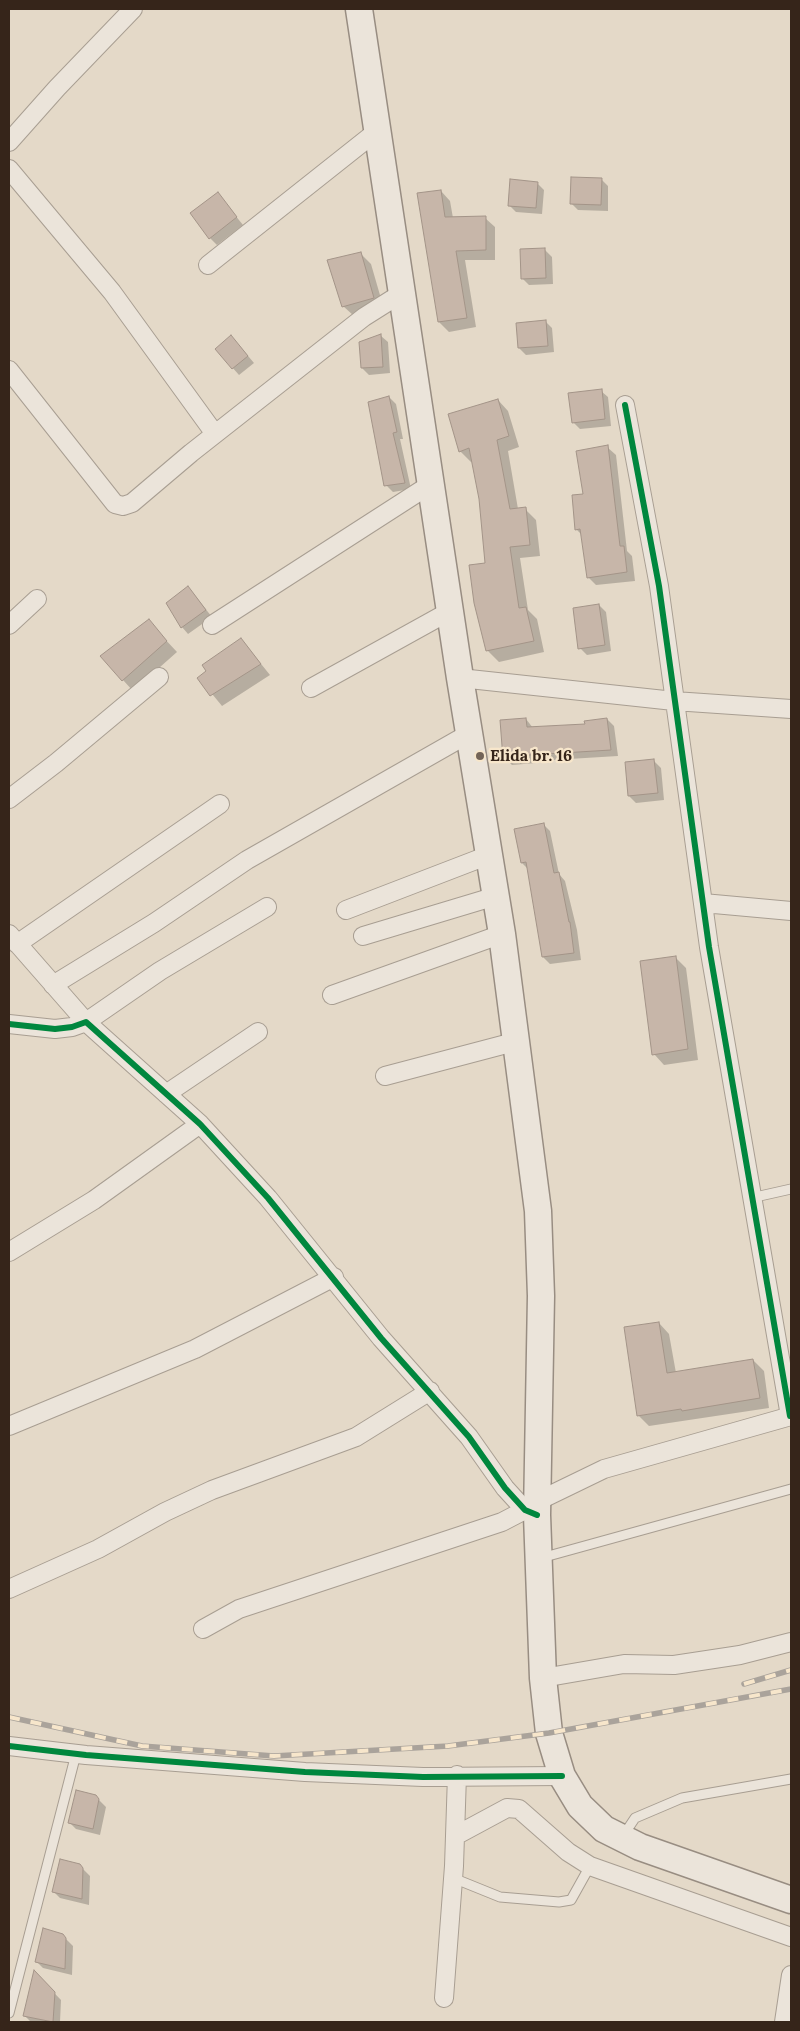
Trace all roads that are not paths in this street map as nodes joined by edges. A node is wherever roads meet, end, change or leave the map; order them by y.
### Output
1 (133, 9) edge
2 (359, 9) edge
3 (377, 131) junction
4 (9, 142) edge
5 (9, 169) edge
6 (208, 266) dead end
7 (402, 293) junction
8 (9, 370) edge
9 (625, 405) dead end
10 (215, 434) junction
11 (431, 484) junction
12 (37, 599) dead end
13 (450, 611) junction
14 (9, 625) edge
15 (212, 625) dead end
16 (159, 677) dead end
17 (460, 678) junction
18 (311, 688) dead end
19 (674, 701) junction
20 (791, 709) edge
21 (470, 733) junction
22 (9, 799) edge
23 (220, 804) dead end
24 (489, 855) junction
25 (496, 896) junction
26 (703, 903) junction
27 (267, 907) dead end
28 (346, 910) dead end
29 (791, 911) edge
30 (502, 934) junction
31 (363, 936) dead end
32 (13, 939) edge
33 (53, 985) junction
34 (332, 994) dead end
35 (86, 1022) junction
36 (9, 1024) edge
37 (258, 1032) dead end
38 (514, 1042) junction
39 (385, 1076) dead end
40 (166, 1094) junction
41 (200, 1124) junction
42 (791, 1189) edge
43 (752, 1198) junction
44 (9, 1252) edge
45 (334, 1277) junction
46 (430, 1391) junction
47 (791, 1416) edge
48 (9, 1426) edge
49 (791, 1489) edge
50 (533, 1509) junction
51 (539, 1558) junction
52 (9, 1589) edge
53 (203, 1629) dead end
54 (791, 1642) edge
55 (543, 1678) junction
56 (9, 1746) edge
57 (76, 1754) junction
58 (457, 1775) junction
59 (562, 1776) junction
60 (791, 1779) edge
61 (455, 1836) junction
62 (621, 1839) junction
63 (590, 1866) junction
64 (453, 1878) junction
65 (791, 1900) edge
66 (791, 1937) edge
67 (791, 1975) edge
68 (444, 1998) dead end
69 (9, 2013) edge
70 (784, 2022) edge

1 - 4 street
2 - 3 main road
3 - 6 street
3 - 7 main road
5 - 10 street
7 - 10 street
7 - 11 main road
8 - 10 street
9 - 19 street
11 - 13 main road
11 - 15 street
12 - 14 street
13 - 17 main road
13 - 18 street
16 - 22 street
17 - 19 street
17 - 21 main road
19 - 20 street
19 - 26 street
21 - 24 main road
21 - 33 street
23 - 32 street
24 - 25 main road
24 - 28 street
25 - 30 main road
25 - 31 street
26 - 29 street
26 - 43 street
27 - 35 street
30 - 34 street
30 - 38 main road
32 - 33 street
33 - 35 street
35 - 36 street
35 - 40 street
37 - 40 street
38 - 39 street
38 - 50 main road
40 - 41 street
41 - 44 street
41 - 45 street
42 - 43 lane
43 - 47 street
45 - 46 street
45 - 48 street
46 - 50 street
46 - 52 street
47 - 50 street
49 - 51 lane
50 - 51 main road
50 - 53 street
51 - 55 main road
54 - 55 street
55 - 59 main road
56 - 57 street
57 - 58 street
57 - 69 lane
58 - 59 street
58 - 61 street
59 - 62 main road
60 - 62 lane
61 - 63 street
61 - 64 street
62 - 65 main road
63 - 64 lane
63 - 66 street
64 - 68 street
67 - 70 street

